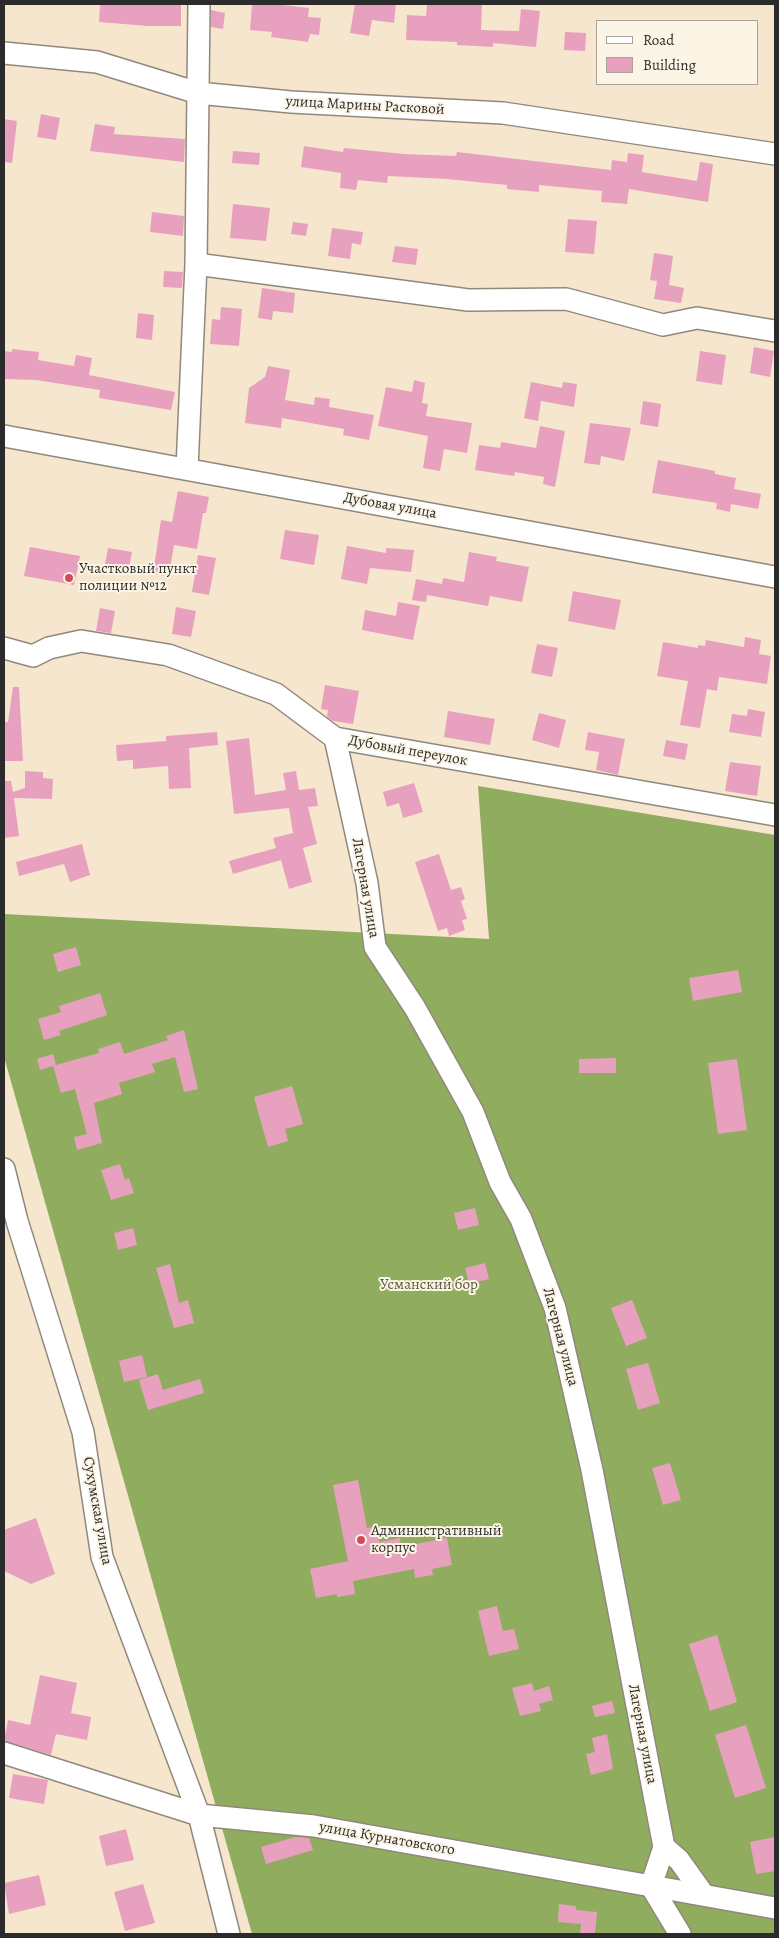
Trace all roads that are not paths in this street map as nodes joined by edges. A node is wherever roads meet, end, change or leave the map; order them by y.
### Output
1 (199, 4) edge
2 (4, 53) edge
3 (198, 93) junction
4 (775, 154) edge
5 (196, 264) junction
6 (775, 331) edge
7 (4, 436) edge
8 (188, 469) junction
9 (775, 577) edge
10 (4, 648) edge
11 (335, 738) junction
12 (775, 815) edge
13 (4, 1169) edge
14 (4, 1753) edge
15 (199, 1815) junction
16 (664, 1847) junction
17 (651, 1886) junction
18 (704, 1895) junction
19 (775, 1908) edge
20 (229, 1934) edge
21 (680, 1934) edge

1 - 3 street
2 - 3 street, улица Марины Расковой
3 - 4 street, улица Марины Расковой
3 - 5 street
5 - 6 street
5 - 8 street
7 - 8 street, Дубовая улица
8 - 9 street, Дубовая улица
10 - 11 street, Дубовый переулок
11 - 12 street, Дубовый переулок
11 - 16 street, Лагерная улица
13 - 15 street, Сухумская улица
14 - 15 street, улица Курнатовского
15 - 17 street, улица Курнатовского
15 - 20 street, Сухумская улица
16 - 17 street, Лагерная улица
16 - 18 street
17 - 18 street, улица Курнатовского
17 - 21 street
18 - 19 street, улица Курнатовского

